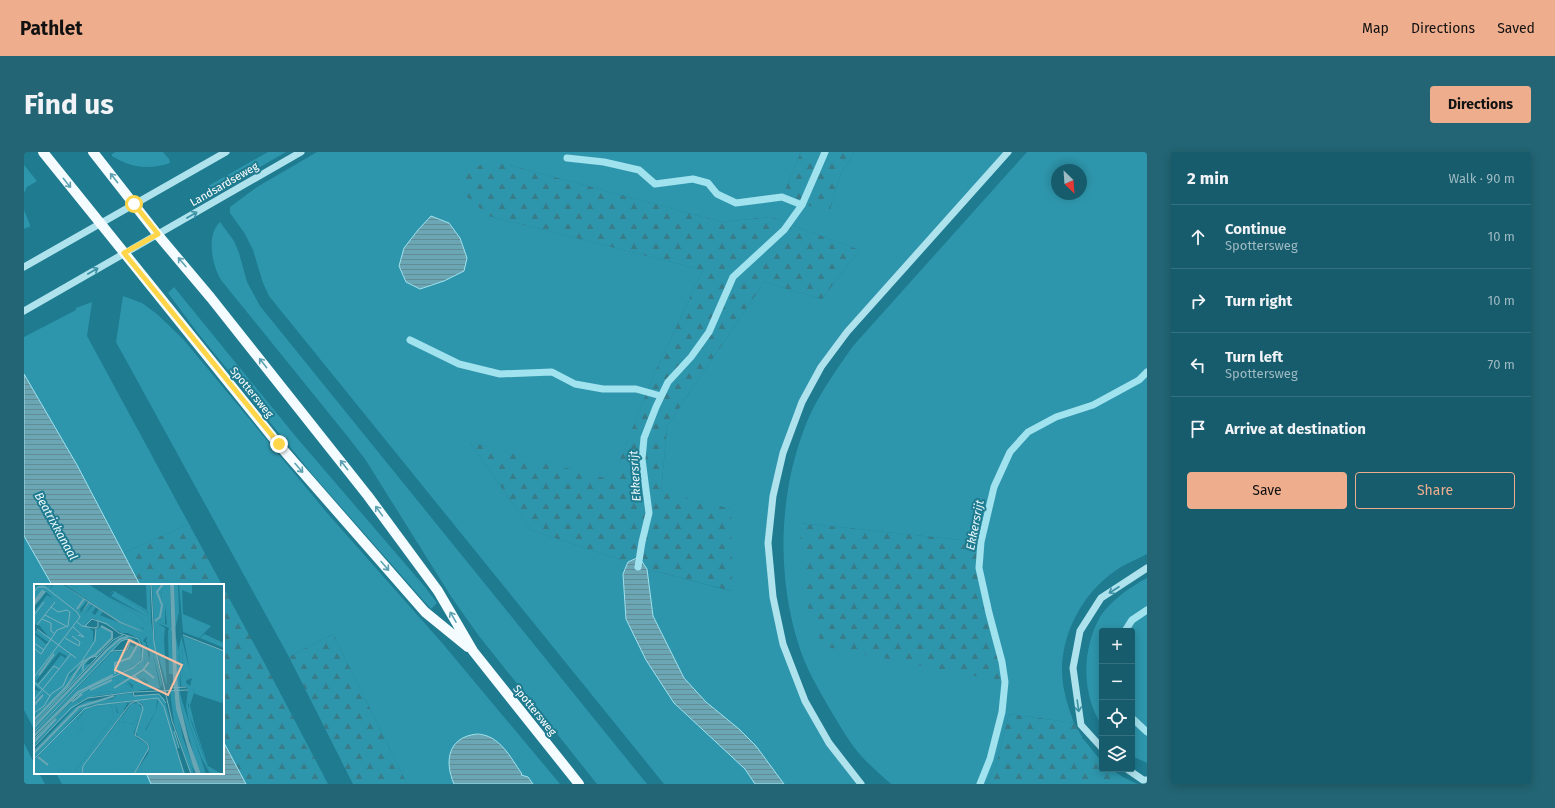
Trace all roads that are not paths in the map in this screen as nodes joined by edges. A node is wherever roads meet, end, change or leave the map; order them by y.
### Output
1 (43, 152) edge
2 (93, 152) edge
3 (226, 152) edge
4 (300, 152) edge
5 (1008, 152) edge
6 (134, 204) junction
7 (100, 224) junction
8 (158, 234) junction
9 (124, 253) junction
10 (24, 267) edge
11 (24, 311) edge
12 (1147, 568) edge
13 (473, 651) junction
14 (1099, 745) edge
15 (1131, 772) edge
16 (1147, 780) edge
17 (579, 784) edge
18 (861, 784) edge

1 -> 7 main road, Spottersweg
6 -> 2 main road, Spottersweg
3 - 6 street
8 -> 4 street, Landsardseweg
5 - 18 street
6 - 7 street
6 - 8 main road, Spottersweg
7 - 9 main road, Spottersweg
7 - 10 street
8 - 9 street, Landsardseweg
13 -> 8 main road, Spottersweg
11 -> 9 street, Landsardseweg
9 -> 13 main road, Spottersweg
12 -> 14 street
13 - 17 main road, Spottersweg
15 - 16 street

